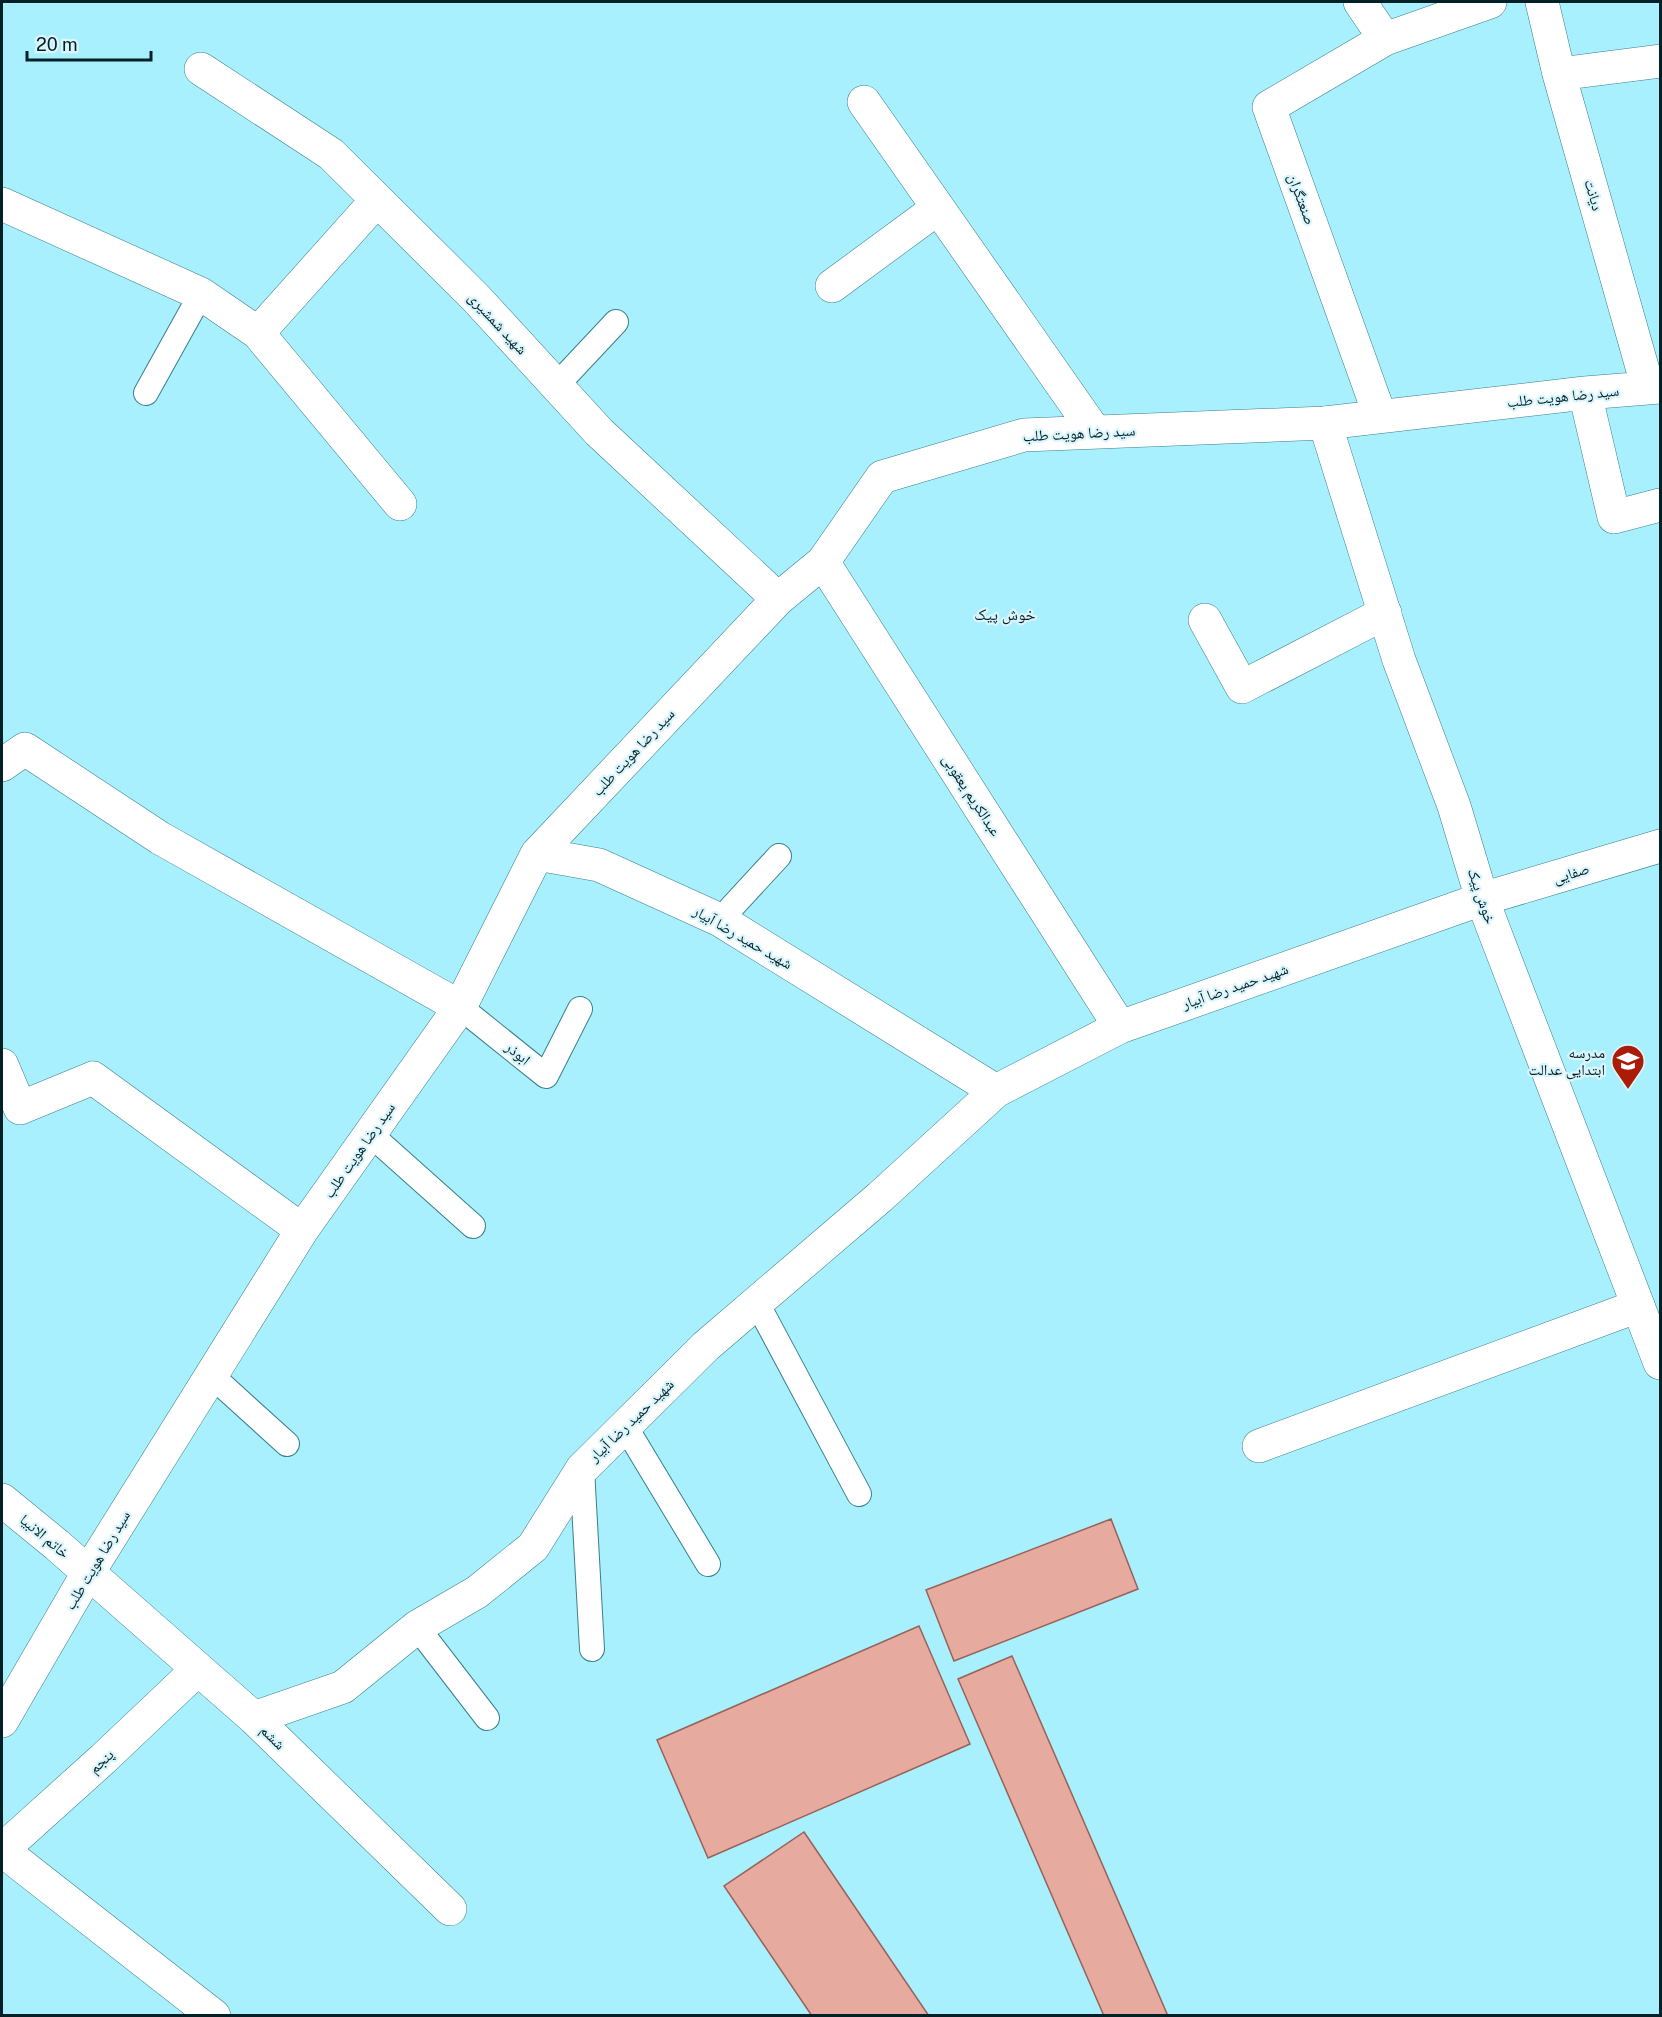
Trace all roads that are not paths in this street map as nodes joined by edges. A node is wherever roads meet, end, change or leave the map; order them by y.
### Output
1 (1360, 2) edge
2 (1490, 2) edge
3 (1542, 2) edge
4 (1384, 39) junction
5 (1660, 61) edge
6 (201, 69) dead end
7 (1559, 74) junction
8 (864, 102) dead end
9 (377, 200) junction
10 (2, 204) edge
11 (938, 208) junction
12 (831, 286) dead end
13 (201, 294) junction
14 (616, 322) dead end
15 (258, 333) junction
16 (556, 386) junction
17 (1654, 388) edge
18 (146, 393) dead end
19 (1585, 393) junction
20 (1380, 416) junction
21 (1326, 423) junction
22 (1095, 432) junction
23 (400, 504) dead end
24 (1660, 505) edge
25 (823, 562) junction
26 (778, 598) junction
27 (1384, 614) junction
28 (1205, 620) dead end
29 (2, 765) edge
30 (1660, 846) edge
31 (537, 854) junction
32 (779, 856) dead end
33 (1482, 899) junction
34 (720, 920) junction
35 (460, 1007) junction
36 (580, 1009) dead end
37 (1120, 1027) junction
38 (2, 1065) edge
39 (996, 1091) junction
40 (370, 1134) junction
41 (473, 1226) dead end
42 (302, 1230) junction
43 (757, 1303) junction
44 (1638, 1306) junction
45 (1660, 1363) edge
46 (212, 1376) junction
47 (625, 1426) junction
48 (287, 1444) dead end
49 (1259, 1446) dead end
50 (582, 1468) junction
51 (859, 1494) dead end
52 (2, 1500) edge
53 (708, 1564) dead end
54 (88, 1573) junction
55 (417, 1627) junction
56 (592, 1649) dead end
57 (198, 1669) junction
58 (254, 1718) junction
59 (487, 1718) dead end
60 (2, 1722) edge
61 (2, 1850) edge
62 (450, 1909) dead end
63 (214, 2016) edge

1 - 4 street
2 - 4 street, صنعتگران
3 - 7 street, دیانت
4 - 20 street, صنعتگران
5 - 7 street
6 - 9 street, شهید شمشیری
7 - 17 street, دیانت
8 - 11 street
9 - 15 street
9 - 16 street, شهید شمشیری
10 - 13 street
11 - 12 street
11 - 22 street
13 - 15 street
13 - 18 lane
14 - 16 lane
15 - 23 street
16 - 26 street, شهید شمشیری
17 - 19 street, سید رضا هویت طلب
19 - 20 street, سید رضا هویت طلب
19 - 24 street
20 - 21 street, سید رضا هویت طلب
21 - 22 street, سید رضا هویت طلب
21 - 27 street, خوش پیک
22 - 25 street, سید رضا هویت طلب
25 - 26 street, سید رضا هویت طلب
25 - 37 street, عبدالکریم یعقوبی
26 - 31 street, سید رضا هویت طلب
27 - 28 street
27 - 33 street, خوش پیک
29 - 35 street
30 - 33 street, صفایی
31 - 34 street, شهید حمید رضا آبیار
31 - 35 street, سید رضا هویت طلب
32 - 34 lane
33 - 37 street, شهید حمید رضا آبیار
33 - 44 street, خوش پیک
34 - 39 street, شهید حمید رضا آبیار
35 - 36 lane, ابوذر
35 - 40 street, سید رضا هویت طلب
37 - 39 street, شهید حمید رضا آبیار
38 - 42 street
39 - 43 street, شهید حمید رضا آبیار
40 - 41 lane
40 - 42 street, سید رضا هویت طلب
42 - 46 street, سید رضا هویت طلب
43 - 47 street, شهید حمید رضا آبیار
43 - 51 lane
44 - 45 street, خوش پیک
44 - 49 street
46 - 48 lane
46 - 54 street, سید رضا هویت طلب
47 - 50 street, شهید حمید رضا آبیار
47 - 53 lane
50 - 55 street, شهید حمید رضا آبیار
50 - 56 lane
52 - 54 street, خاتم الانبیا
54 - 57 street, ششم
54 - 60 street, سید رضا هویت طلب
55 - 58 street, شهید حمید رضا آبیار
55 - 59 lane
57 - 58 street, ششم
57 - 61 street, پنجم
58 - 62 street, ششم
61 - 63 street

